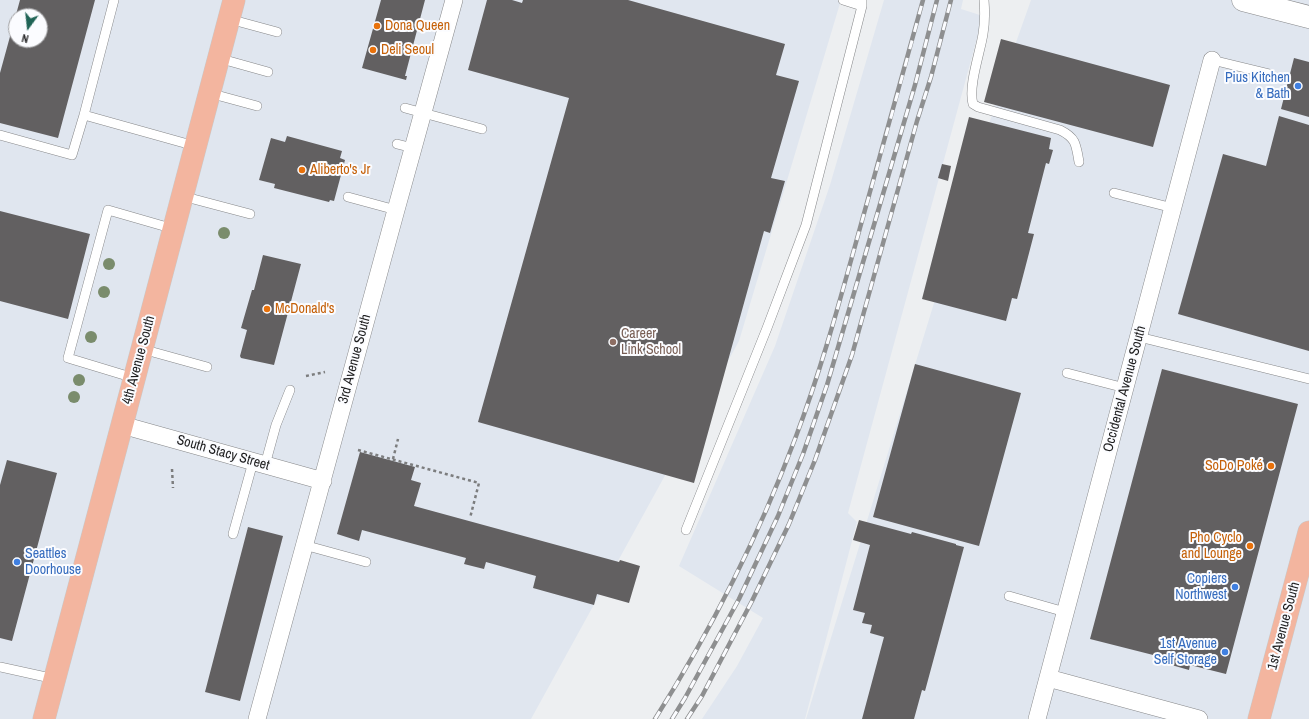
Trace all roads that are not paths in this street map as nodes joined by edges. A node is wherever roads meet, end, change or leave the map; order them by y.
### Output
1 (114, 0) edge
2 (454, 0) edge
3 (843, 0) edge
4 (984, 0) edge
5 (1243, 0) edge
6 (862, 3) edge
7 (231, 9) edge
8 (1309, 17) edge
9 (277, 32) dead end
10 (218, 58) junction
11 (1212, 60) joint
12 (268, 72) dead end
13 (1270, 74) dead end
14 (209, 93) junction
15 (258, 106) dead end
16 (405, 108) dead end
17 (423, 113) junction
18 (84, 115) junction
19 (482, 129) dead end
20 (0, 135) edge
21 (195, 146) junction
22 (1078, 162) dead end
23 (1114, 193) dead end
24 (182, 196) junction
25 (348, 197) dead end
26 (1173, 208) junction
27 (396, 210) junction
28 (250, 214) dead end
29 (174, 229) junction
30 (1139, 337) junction
31 (142, 350) junction
32 (207, 367) dead end
33 (1067, 373) dead end
34 (135, 378) junction
35 (1309, 379) edge
36 (1125, 388) junction
37 (290, 390) dead end
38 (122, 425) junction
39 (259, 463) junction
40 (323, 481) junction
41 (686, 530) dead end
42 (1309, 532) edge
43 (233, 534) dead end
44 (304, 545) junction
45 (366, 562) dead end
46 (1008, 596) dead end
47 (1065, 612) junction
48 (0, 667) edge
49 (1048, 678) junction
50 (55, 679) junction
51 (44, 719) edge
52 (257, 719) edge
53 (1037, 719) edge
54 (1199, 719) edge
55 (1259, 719) edge

1 - 18 lane
2 - 17 street, 3rd Avenue South
3 - 6 lane
4 - 22 lane
5 - 8 main road
6 - 41 lane
7 - 9 lane
7 - 10 main road, 4th Avenue South
10 - 12 lane
10 - 14 main road, 4th Avenue South
11 - 13 lane
11 - 26 street, Occidental Avenue South
14 - 15 lane
14 - 21 main road, 4th Avenue South
16 - 17 lane
17 - 19 lane
17 - 27 street, 3rd Avenue South
18 - 20 lane
18 - 21 lane
21 - 24 main road, 4th Avenue South
23 - 26 lane
24 - 28 lane
24 - 29 main road, 4th Avenue South
25 - 27 lane
26 - 30 street, Occidental Avenue South
27 - 40 street, 3rd Avenue South
29 - 31 main road, 4th Avenue South
29 - 34 lane
30 - 35 lane
30 - 36 street, Occidental Avenue South
31 - 32 lane
31 - 34 main road, 4th Avenue South
33 - 36 lane
34 - 38 main road, 4th Avenue South
36 - 47 street, Occidental Avenue South
37 - 39 lane
38 - 39 street, South Stacy Street
38 - 50 main road, 4th Avenue South
39 - 40 street, South Stacy Street
39 - 43 lane
40 - 44 street, 3rd Avenue South
42 - 55 main road, 1st Avenue South
44 - 45 lane
44 - 52 street, 3rd Avenue South
46 - 47 lane
47 - 49 street, Occidental Avenue South
48 - 50 lane
49 - 53 street, Occidental Avenue South
49 - 54 street
50 - 51 main road, 4th Avenue South

